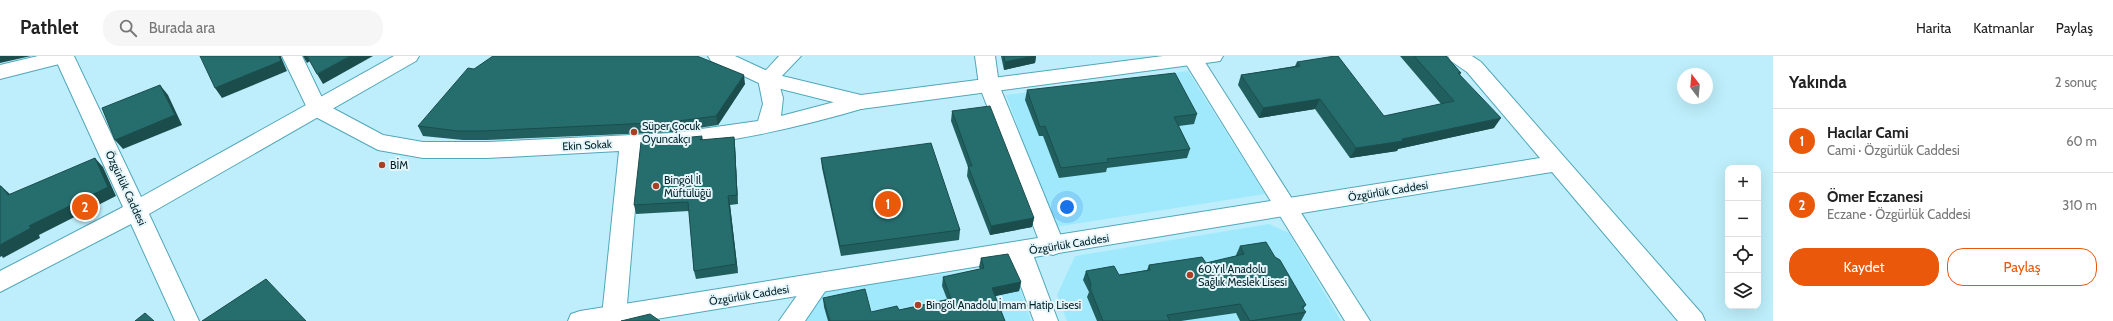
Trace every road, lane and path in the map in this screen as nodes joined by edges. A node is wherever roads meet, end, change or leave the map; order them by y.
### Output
1 (64, 56) edge
2 (292, 56) edge
3 (409, 56) edge
4 (718, 56) edge
5 (791, 56) edge
6 (985, 56) edge
7 (1458, 56) edge
8 (1203, 57) edge
9 (0, 72) edge
10 (768, 79) junction
11 (989, 85) junction
12 (861, 102) junction
13 (317, 110) junction
14 (765, 127) junction
15 (630, 143) junction
16 (1557, 163) junction
17 (1286, 207) junction
18 (137, 210) junction
19 (1054, 246) junction
20 (1020, 252) junction
21 (0, 282) edge
22 (818, 284) junction
23 (614, 316) junction
24 (187, 321) edge
25 (580, 321) edge
26 (791, 321) edge
27 (1046, 321) edge
28 (1358, 321) edge
29 (1692, 321) edge

1 - 9 street
1 - 18 street, Özgürlük Caddesi
2 - 13 street
3 - 13 street
4 - 10 street
5 - 10 street
6 - 11 street
7 - 16 street
8 - 11 street
8 - 17 street
10 - 12 street
10 - 14 street
11 - 12 street
11 - 19 street
12 - 14 street, Ekin Sokak
13 - 15 street, Ekin Sokak
13 - 18 street
14 - 15 street, Ekin Sokak
15 - 23 street
16 - 17 street, Özgürlük Caddesi
16 - 29 street
17 - 19 street, Özgürlük Caddesi
17 - 28 street
18 - 21 street
18 - 24 street, Özgürlük Caddesi
19 - 20 street, Özgürlük Caddesi
20 - 22 street, Özgürlük Caddesi
20 - 27 street
22 - 23 street, Özgürlük Caddesi
22 - 26 street
23 - 25 street, Özgürlük Caddesi

